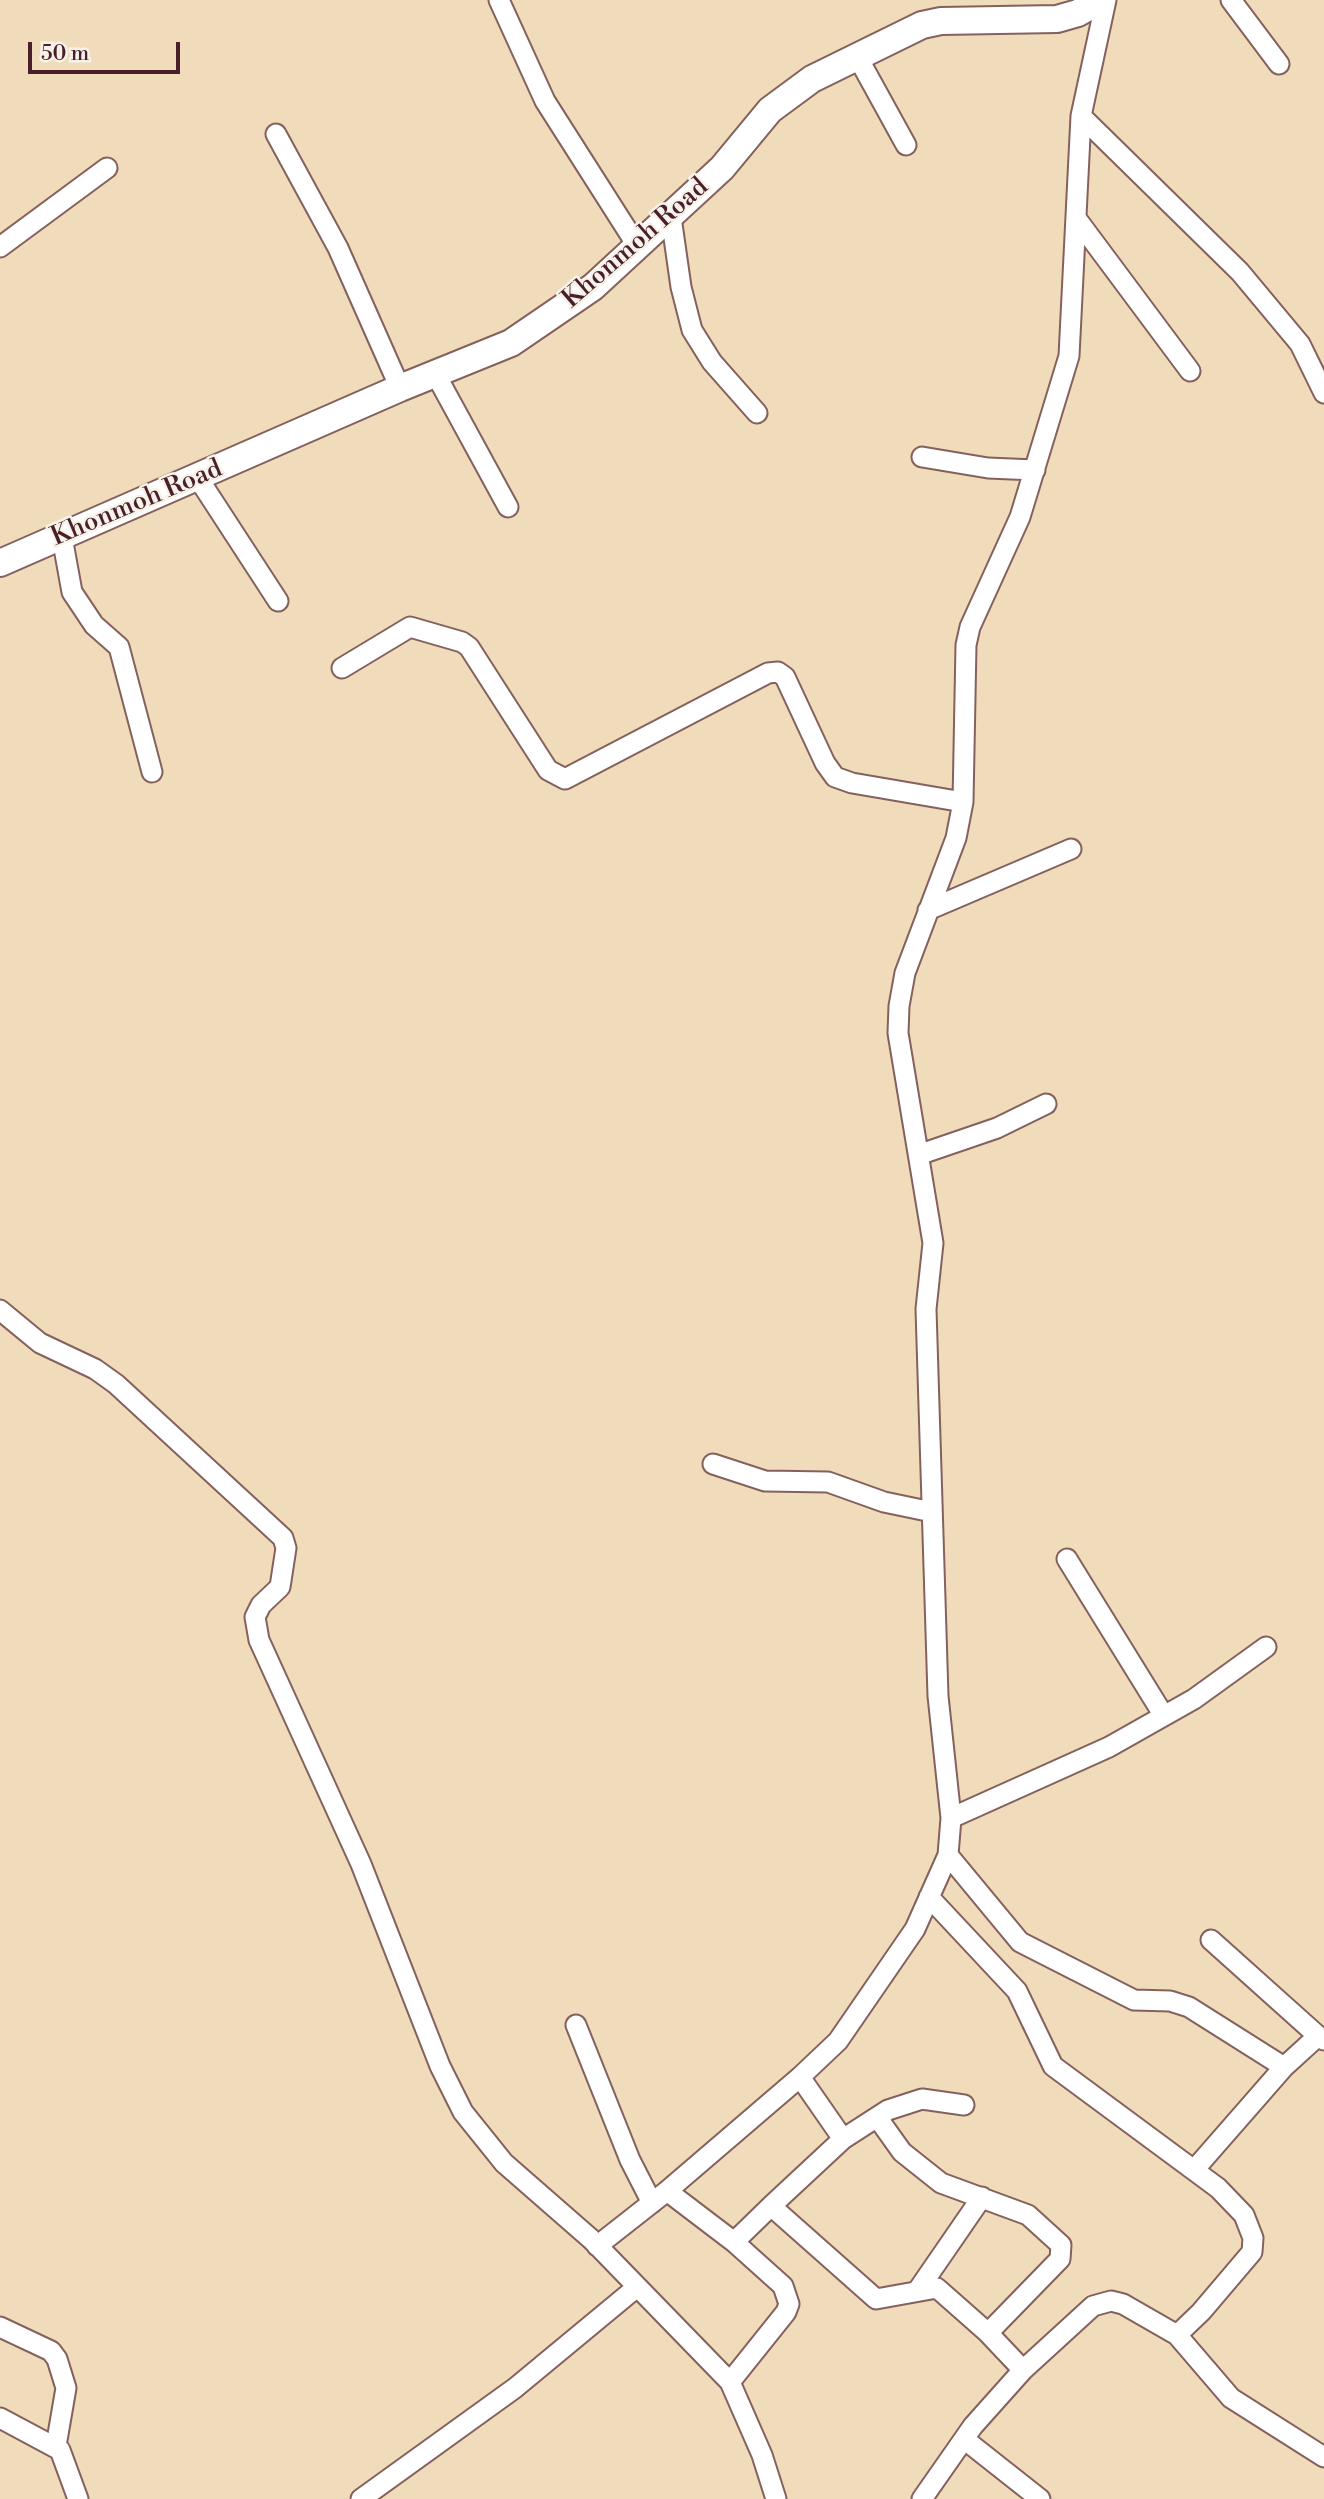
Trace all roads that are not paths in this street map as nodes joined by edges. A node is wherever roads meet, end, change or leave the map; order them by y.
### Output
1 (499, 0) edge
2 (1101, 0) edge
3 (1107, 0) edge
4 (1231, 0) edge
5 (857, 57) junction
6 (1279, 64) dead end
7 (1081, 116) junction
8 (276, 134) dead end
9 (906, 145) dead end
10 (107, 168) dead end
11 (671, 217) junction
12 (1076, 218) junction
13 (0, 247) edge
14 (638, 247) junction
15 (1190, 371) dead end
16 (436, 374) junction
17 (400, 387) junction
18 (1324, 393) edge
19 (757, 414) dead end
20 (922, 457) dead end
21 (1035, 470) junction
22 (198, 478) junction
23 (508, 507) dead end
24 (62, 537) junction
25 (1, 559) edge
26 (278, 601) dead end
27 (342, 668) dead end
28 (152, 772) dead end
29 (963, 802) junction
30 (1071, 849) dead end
31 (928, 910) junction
32 (1046, 1104) dead end
33 (921, 1154) junction
34 (0, 1310) edge
35 (713, 1464) dead end
36 (932, 1512) junction
37 (1067, 1559) dead end
38 (1266, 1647) dead end
39 (1164, 1716) junction
40 (951, 1818) junction
41 (948, 1855) junction
42 (929, 1897) junction
43 (1211, 1940) dead end
44 (576, 2025) dead end
45 (1321, 2038) edge
46 (1284, 2067) junction
47 (800, 2077) junction
48 (964, 2105) dead end
49 (877, 2117) junction
50 (843, 2139) junction
51 (1194, 2170) junction
52 (659, 2197) junction
53 (982, 2197) junction
54 (771, 2206) junction
55 (734, 2242) junction
56 (597, 2246) junction
57 (637, 2287) junction
58 (918, 2290) junction
59 (0, 2328) edge
60 (988, 2333) junction
61 (1177, 2335) junction
62 (1023, 2370) junction
63 (730, 2382) junction
64 (0, 2418) edge
65 (964, 2439) junction
66 (56, 2446) junction
67 (1324, 2456) edge
68 (78, 2499) edge
69 (361, 2499) edge
70 (776, 2499) edge
71 (922, 2499) edge
72 (1040, 2499) edge

1 - 14 street
2 - 5 main road, Khonmoh Road
3 - 7 street
4 - 6 street
5 - 9 street
5 - 11 main road, Khonmoh Road
7 - 12 street
7 - 18 street
8 - 17 street
10 - 13 street
11 - 14 main road, Khonmoh Road
11 - 19 street
12 - 15 street
12 - 21 street
14 - 16 main road, Khonmoh Road
16 - 17 main road, Khonmoh Road
16 - 23 street
17 - 22 main road, Khonmoh Road
20 - 21 street
21 - 29 street
22 - 24 main road, Khonmoh Road
22 - 26 street
24 - 25 main road, Khonmoh Road
24 - 28 street
27 - 29 street
29 - 31 street
30 - 31 street
31 - 33 street
32 - 33 street
33 - 36 street
34 - 56 street
35 - 36 street
36 - 40 street
37 - 39 street
38 - 39 street
39 - 40 street
40 - 41 street
41 - 42 street
41 - 46 street
42 - 47 street
42 - 51 street
43 - 45 street
44 - 52 street
45 - 46 street
46 - 51 street
47 - 50 street
47 - 52 street
48 - 49 street
49 - 50 street
49 - 53 street
50 - 54 street
51 - 61 street
52 - 55 street
52 - 56 street
53 - 58 street
53 - 60 street
54 - 55 street
54 - 58 street
55 - 63 street
56 - 57 street
57 - 63 street
57 - 69 street
58 - 60 street
59 - 66 street
60 - 62 street
61 - 62 street
61 - 67 street
62 - 65 street
63 - 70 street
64 - 66 street
65 - 71 street
65 - 72 street
66 - 68 street

